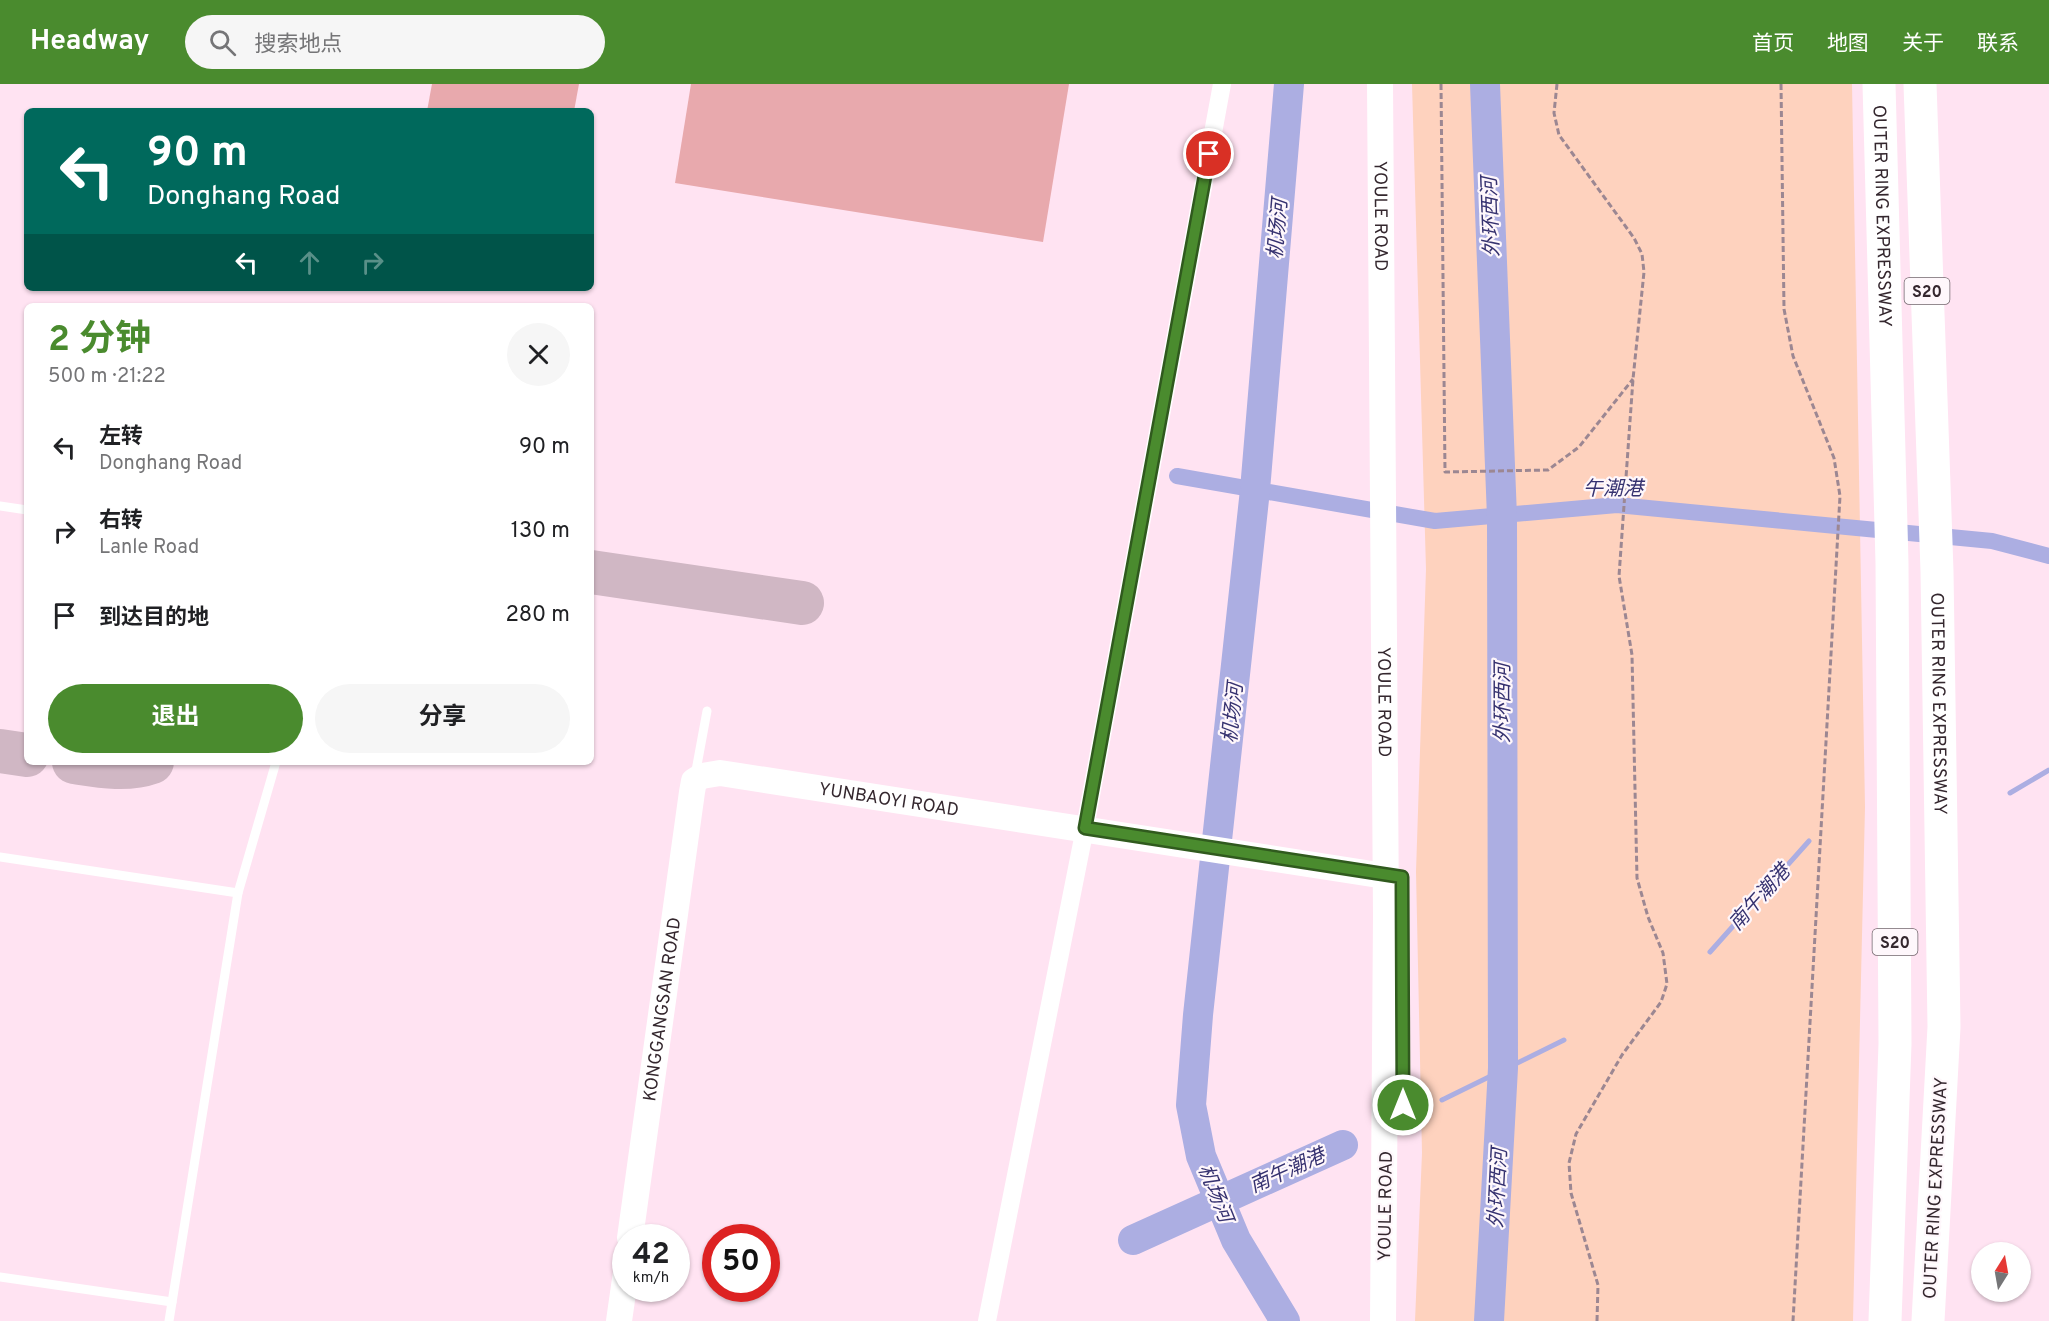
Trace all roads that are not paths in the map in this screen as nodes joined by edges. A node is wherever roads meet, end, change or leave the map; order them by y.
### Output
1 (1222, 84) edge
2 (1380, 84) edge
3 (1397, 84) edge
4 (1878, 84) edge
5 (1920, 84) edge
6 (1391, 485) junction
7 (0, 506) edge
8 (24, 510) edge
9 (707, 711) dead end
10 (275, 765) edge
11 (694, 781) junction
12 (1085, 828) junction
13 (0, 857) edge
14 (1348, 873) dead end
15 (1394, 877) junction
16 (238, 893) junction
17 (632, 1224) edge
18 (0, 1277) edge
19 (172, 1302) junction
20 (622, 1302) edge
21 (170, 1321) edge
22 (619, 1321) edge
23 (987, 1321) edge
24 (1383, 1321) edge
25 (1400, 1321) edge
26 (1886, 1321) edge
27 (1928, 1321) edge

1 - 12 street
2 - 6 main road, YOULE ROAD
3 - 6 main road, YOULE ROAD
4 - 26 highway, OUTER RING EXPRESSWAY / S20
5 - 27 highway, OUTER RING EXPRESSWAY / S20
6 - 15 main road, YOULE ROAD
7 - 8 lane
9 - 11 lane
10 - 16 lane
11 - 12 main road, YUNBAOYI ROAD
11 - 17 main road, KONGGANGSAN ROAD
12 - 15 main road, YUNBAOYI ROAD
12 - 23 street
13 - 16 lane
14 - 15 main road
15 - 24 main road, YOULE ROAD
15 - 25 main road, YOULE ROAD
16 - 19 lane
18 - 19 lane
19 - 21 lane
20 - 22 main road

